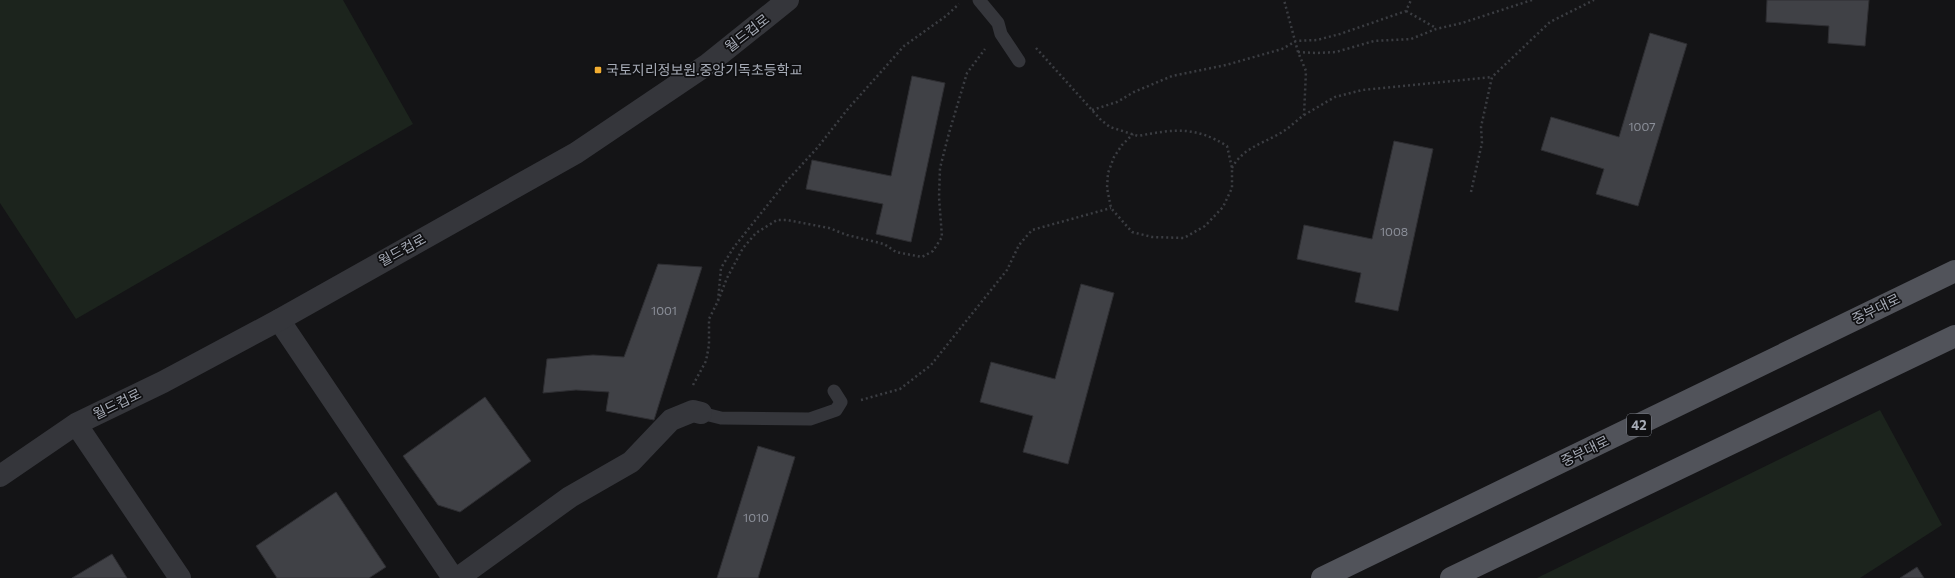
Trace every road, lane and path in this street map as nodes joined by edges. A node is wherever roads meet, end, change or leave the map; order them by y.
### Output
1 (788, 0) edge
2 (964, 0) edge
3 (979, 0) edge
4 (1284, 0) edge
5 (1411, 0) edge
6 (1532, 0) edge
7 (1594, 0) edge
8 (1406, 11) junction
9 (1436, 29) junction
10 (1001, 34) junction
11 (1296, 42) junction
12 (1298, 52) junction
13 (1019, 61) dead end
14 (1492, 77) junction
15 (1092, 110) junction
16 (1304, 115) junction
17 (1133, 134) junction
18 (1232, 168) junction
19 (1471, 192) dead end
20 (1111, 208) dead end
21 (1955, 271) edge
22 (718, 301) junction
23 (278, 320) junction
24 (1955, 336) edge
25 (834, 391) dead end
26 (859, 401) dead end
27 (701, 413) junction
28 (76, 424) junction
29 (0, 476) edge
30 (180, 578) edge
31 (453, 578) edge
32 (458, 578) edge
33 (1322, 578) edge
34 (1451, 578) edge

1 - 23 street, 월드컵로
2 - 22 path
3 - 10 lane
4 - 11 path
5 - 8 path
6 - 9 path
7 - 14 path
8 - 9 path
8 - 11 path
9 - 12 path
10 - 13 lane
10 - 15 path
10 - 22 path
11 - 12 path
11 - 15 path
12 - 16 path
14 - 16 path
14 - 19 path
15 - 17 path
16 - 18 path
17 - 18 path
17 - 18 path
20 - 26 path
21 - 33 main road, 중부대로 / 42
22 - 27 path
23 - 28 street, 월드컵로
23 - 31 street
24 - 34 main road
25 - 27 lane
27 - 32 street
28 - 29 street, 월드컵로
28 - 30 street

